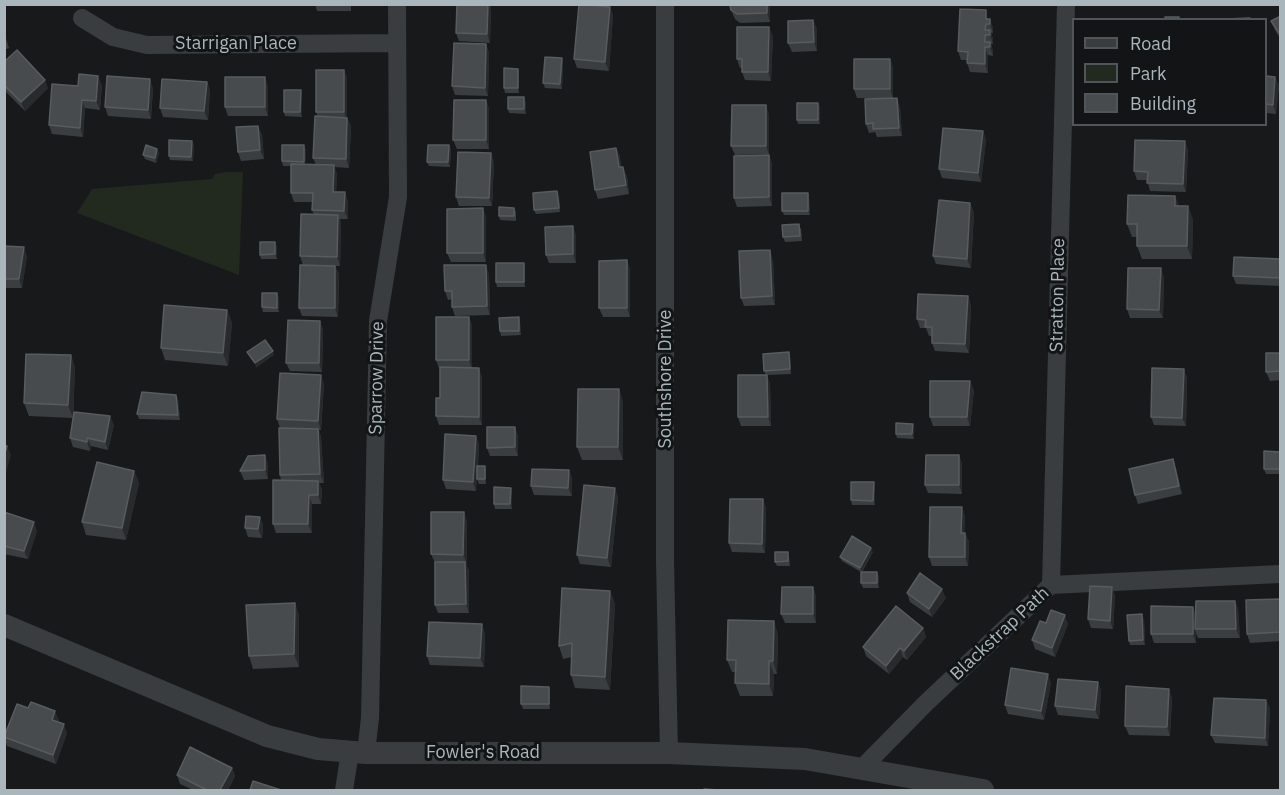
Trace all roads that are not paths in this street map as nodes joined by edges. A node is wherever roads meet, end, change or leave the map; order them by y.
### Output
1 (398, 4) edge
2 (665, 4) edge
3 (1066, 4) edge
4 (82, 18) dead end
5 (397, 43) junction
6 (1281, 574) edge
7 (1051, 585) junction
8 (4, 625) edge
9 (358, 753) junction
10 (669, 753) junction
11 (863, 767) junction
12 (344, 790) edge
13 (982, 790) edge

1 - 5 street, Sparrow Drive
2 - 10 street, Southshore Drive
3 - 7 street, Stratton Place
4 - 5 street, Starrigan Place
5 - 9 street, Sparrow Drive
6 - 7 street, Blackstrap Path
7 - 11 street, Blackstrap Path
8 - 9 street, Fowler's Road
9 - 10 street, Fowler's Road
9 - 12 street, Sparrow Drive
10 - 11 street, Fowler's Road
11 - 13 street, Fowler's Road

